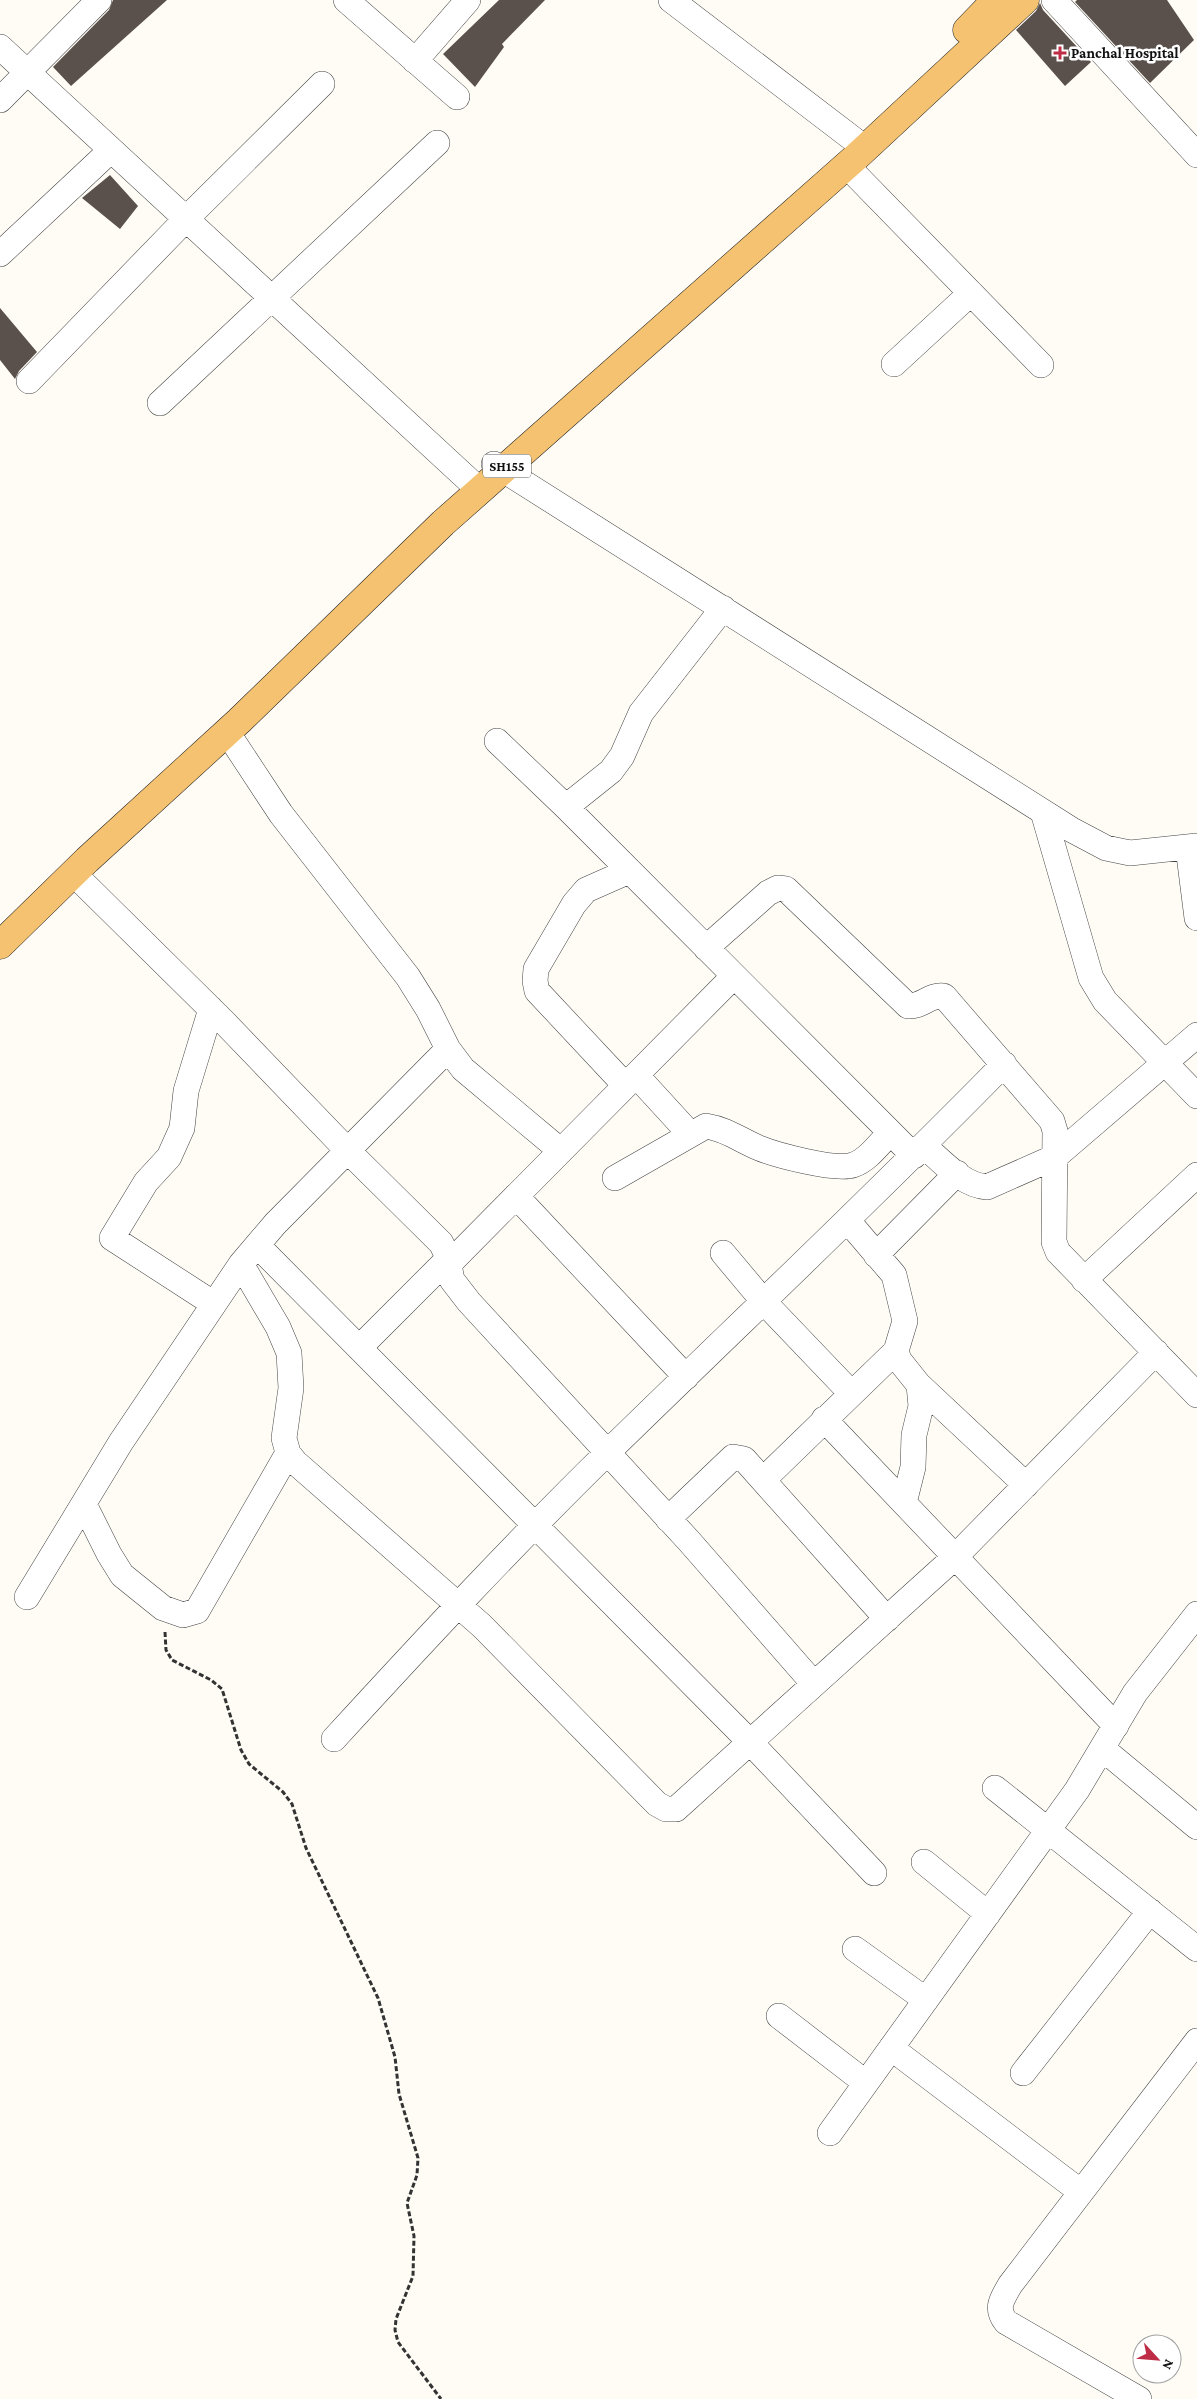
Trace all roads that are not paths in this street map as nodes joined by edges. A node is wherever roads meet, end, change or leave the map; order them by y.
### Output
1 (99, 0) edge
2 (346, 0) edge
3 (468, 0) edge
4 (671, 0) edge
5 (996, 0) edge
6 (1025, 0) edge
7 (1054, 0) edge
8 (0, 47) edge
9 (415, 61) junction
10 (28, 73) junction
11 (322, 84) dead end
12 (457, 97) dead end
13 (0, 100) edge
14 (438, 143) dead end
15 (110, 151) junction
16 (852, 154) junction
17 (1197, 155) edge
18 (185, 220) junction
19 (0, 254) edge
20 (971, 293) junction
21 (271, 299) junction
22 (894, 364) dead end
23 (1041, 365) dead end
24 (30, 381) dead end
25 (160, 403) dead end
26 (499, 467) junction
27 (474, 485) junction
28 (723, 608) junction
29 (226, 732) junction
30 (497, 741) dead end
31 (566, 807) junction
32 (1044, 812) junction
33 (1192, 847) edge
34 (629, 871) junction
35 (73, 874) junction
36 (1197, 918) edge
37 (0, 920) edge
38 (0, 945) edge
39 (706, 948) junction
40 (734, 976) junction
41 (211, 1009) junction
42 (1197, 1035) edge
43 (448, 1050) junction
44 (1165, 1063) junction
45 (1004, 1064) junction
46 (630, 1080) junction
47 (1197, 1096) edge
48 (890, 1133) junction
49 (690, 1134) junction
50 (348, 1151) junction
51 (561, 1151) junction
52 (919, 1151) junction
53 (1055, 1157) junction
54 (957, 1174) junction
55 (1197, 1175) edge
56 (615, 1178) dead end
57 (516, 1196) junction
58 (848, 1221) junction
59 (257, 1245) junction
60 (723, 1253) dead end
61 (876, 1255) junction
62 (448, 1263) junction
63 (241, 1264) junction
64 (1084, 1280) junction
65 (764, 1302) junction
66 (214, 1304) junction
67 (359, 1348) junction
68 (896, 1351) junction
69 (1156, 1352) junction
70 (686, 1377) junction
71 (919, 1385) junction
72 (851, 1393) junction
73 (1197, 1395) edge
74 (824, 1418) junction
75 (608, 1452) junction
76 (288, 1453) junction
77 (763, 1480) junction
78 (1026, 1485) junction
79 (904, 1503) junction
80 (84, 1504) junction
81 (668, 1518) junction
82 (535, 1526) junction
83 (955, 1557) junction
84 (27, 1597) dead end
85 (457, 1604) junction
86 (1197, 1614) edge
87 (887, 1619) junction
88 (814, 1684) junction
89 (1116, 1726) junction
90 (334, 1740) dead end
91 (750, 1742) junction
92 (1103, 1749) junction
93 (995, 1788) dead end
94 (1197, 1827) edge
95 (1048, 1830) junction
96 (924, 1862) dead end
97 (874, 1873) dead end
98 (1150, 1911) junction
99 (988, 1914) junction
100 (1197, 1948) edge
101 (855, 1949) dead end
102 (926, 2000) junction
103 (779, 2016) dead end
104 (1197, 2041) edge
105 (891, 2048) junction
106 (1023, 2073) dead end
107 (866, 2083) junction
108 (830, 2133) dead end
109 (1081, 2192) junction
110 (1139, 2399) edge

1 - 10 street
2 - 9 street
3 - 9 street
4 - 16 street
5 - 16 main road, SH155
6 - 16 main road, SH155
7 - 17 street
8 - 10 street
9 - 12 street
10 - 13 street
10 - 15 street
11 - 18 street
14 - 21 street
15 - 18 street
15 - 19 street
16 - 20 street
16 - 26 main road, SH155
18 - 21 street
18 - 24 street
20 - 22 street
20 - 23 street
21 - 25 street
21 - 27 street
26 - 27 main road, SH155
26 - 28 street
26 - 29 main road, SH155
27 - 37 main road, SH155
28 - 31 street
28 - 32 street
29 - 35 main road, SH155
29 - 43 street
30 - 31 street
31 - 34 street
32 - 33 street
32 - 44 street
33 - 36 street
34 - 39 street
34 - 46 street
35 - 38 main road, SH155
35 - 41 street
39 - 40 street
39 - 45 street
40 - 46 street
40 - 48 street
41 - 50 street
41 - 66 street
42 - 44 street
43 - 50 street
43 - 51 street
44 - 47 street
44 - 53 street
45 - 52 street
45 - 53 street
46 - 49 street
46 - 51 street
48 - 49 street
48 - 52 street
49 - 56 street
50 - 59 street
50 - 62 street
51 - 57 street
52 - 54 street
52 - 58 street
53 - 54 street
53 - 64 street
54 - 61 street
55 - 64 street
57 - 62 street
57 - 70 street
58 - 61 street
58 - 65 street
59 - 63 street
59 - 67 street
60 - 65 street
61 - 68 street
62 - 67 street
62 - 75 street
63 - 66 street
63 - 76 street
64 - 69 street
65 - 70 street
65 - 72 street
66 - 80 street
67 - 82 street
68 - 71 street
68 - 72 street
69 - 73 street
69 - 78 street
70 - 75 street
71 - 78 street
71 - 79 street
72 - 74 street
74 - 77 street
74 - 79 street
75 - 81 street
75 - 82 street
76 - 80 street
76 - 85 street
77 - 81 street
77 - 87 street
78 - 83 street
79 - 83 street
80 - 84 street
81 - 88 street
82 - 85 street
82 - 91 street
83 - 87 street
83 - 89 street
85 - 90 street
85 - 91 street
86 - 89 street
87 - 88 street
88 - 91 street
89 - 92 street
91 - 97 street
92 - 94 street
92 - 95 street
93 - 95 street
95 - 98 street
95 - 99 street
96 - 99 street
98 - 100 street
98 - 106 street
99 - 102 street
101 - 102 street
102 - 105 street
103 - 107 street
104 - 109 street
105 - 107 street
105 - 109 street
107 - 108 street
109 - 110 street

